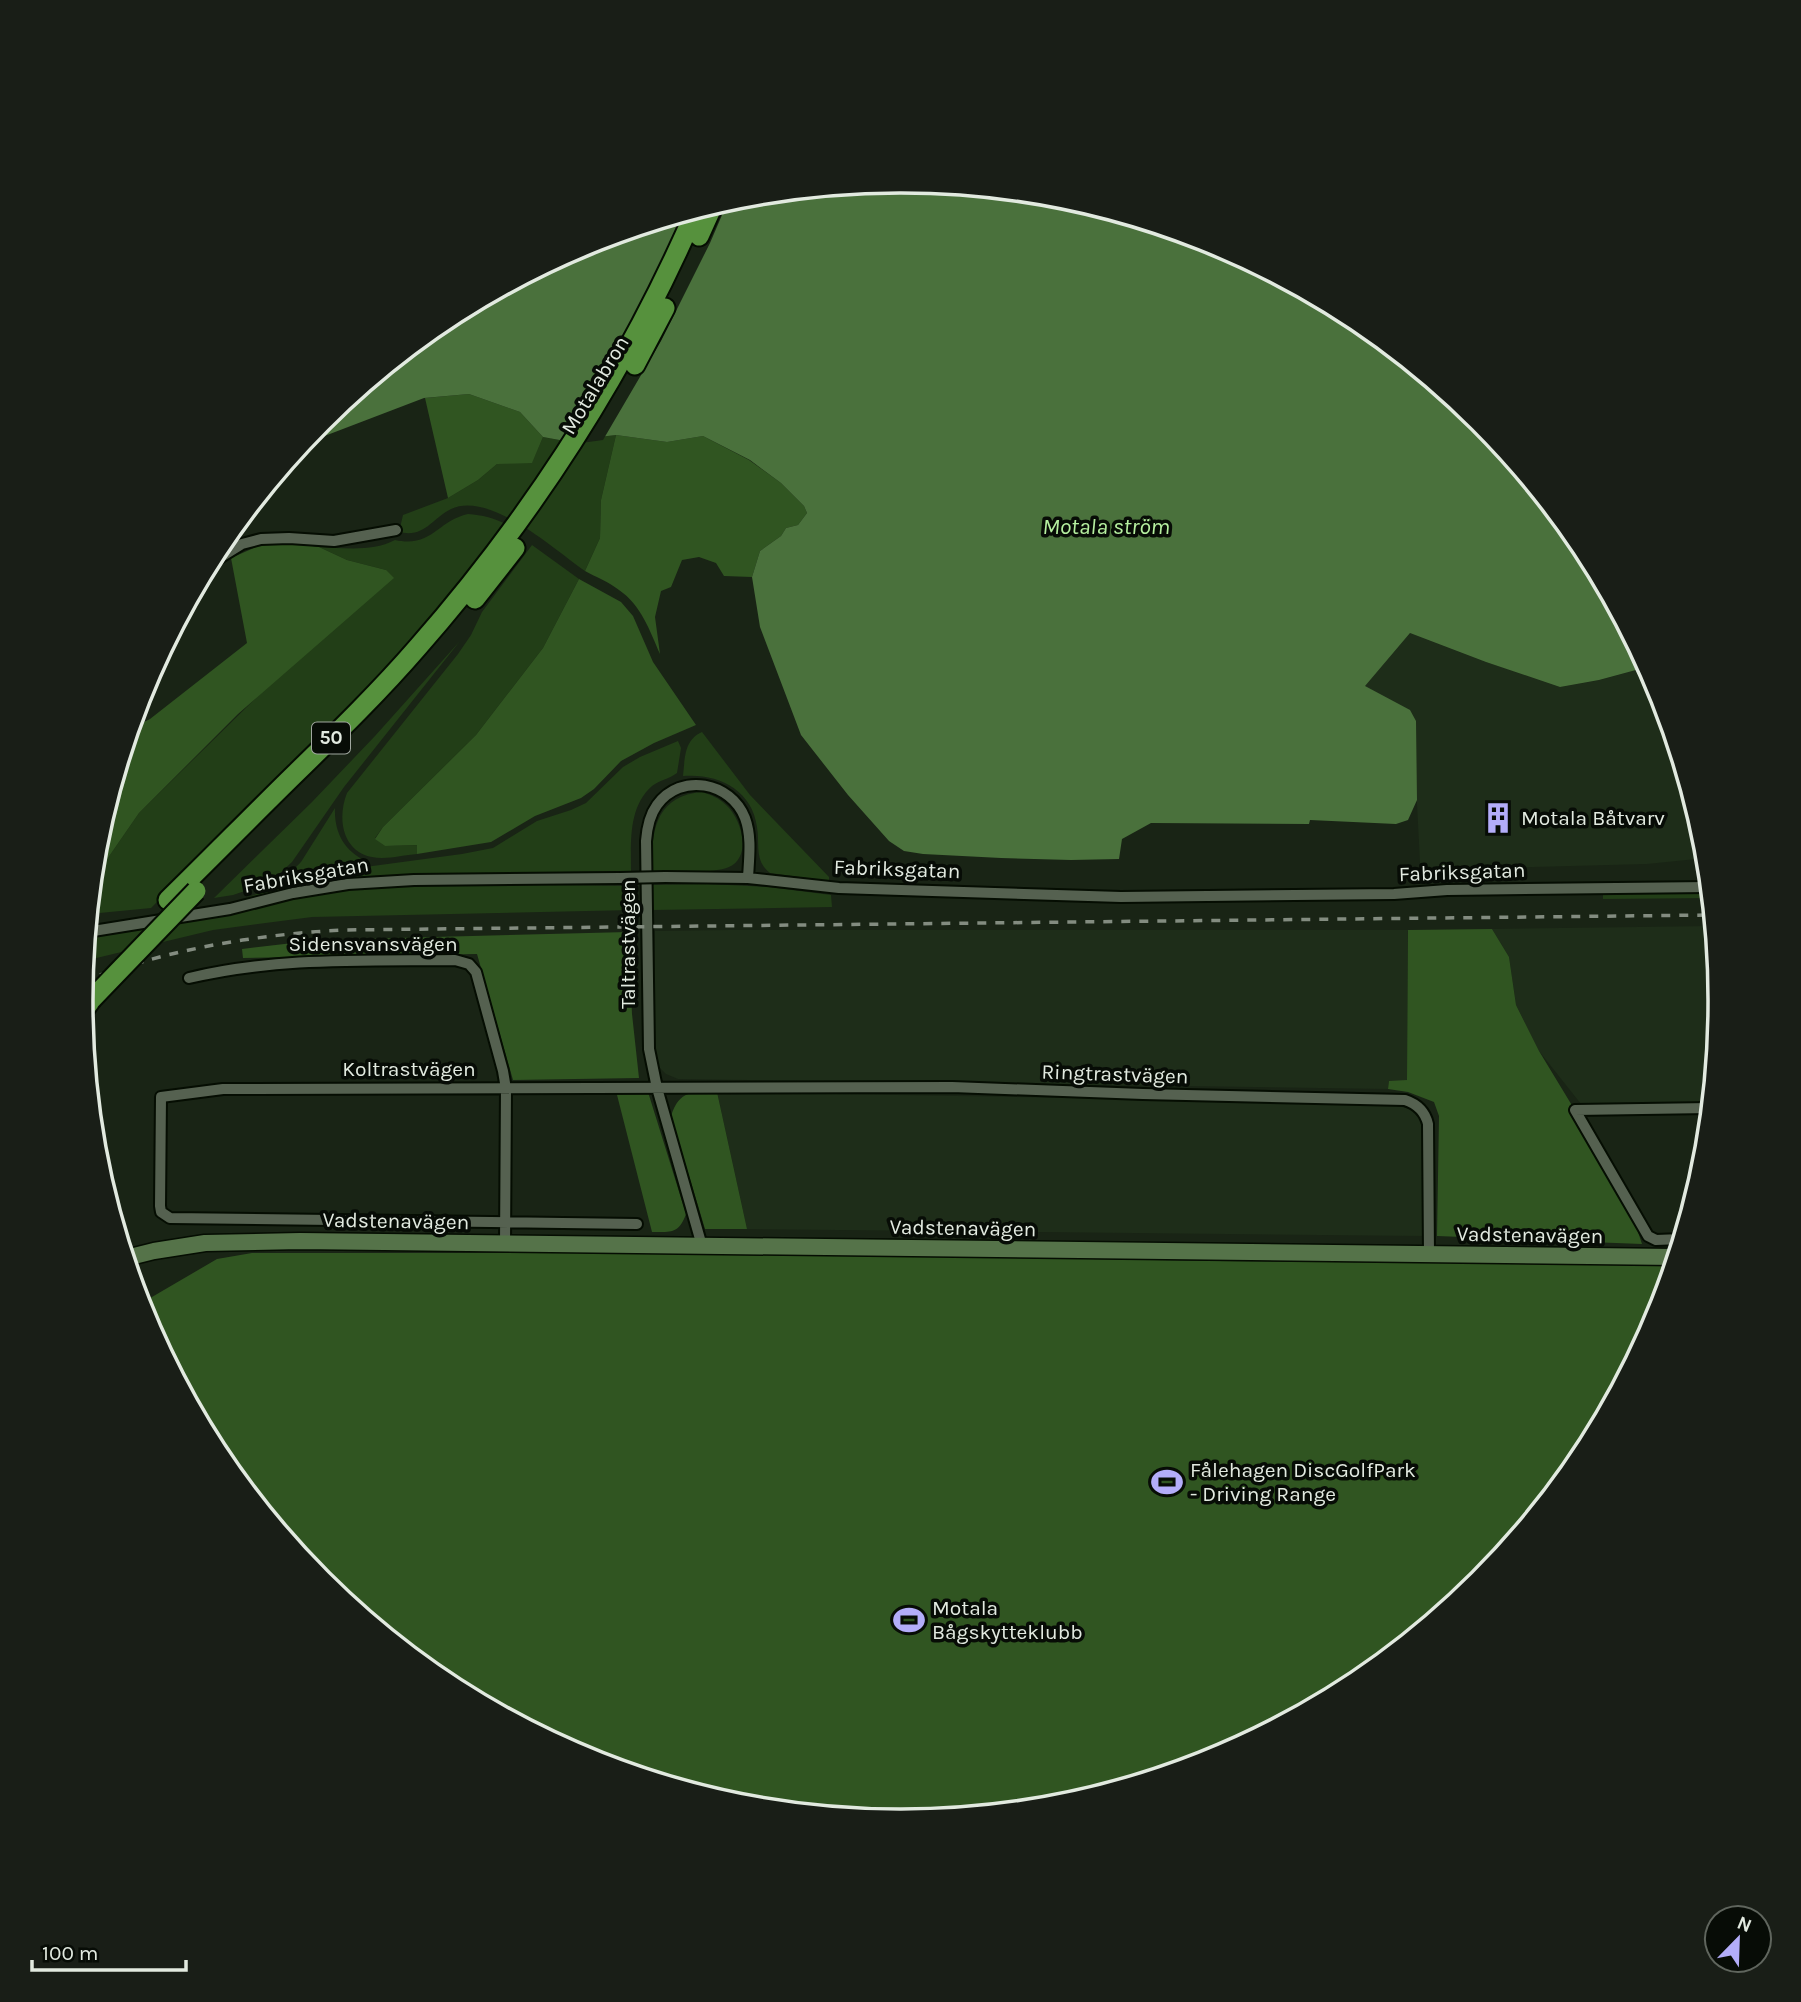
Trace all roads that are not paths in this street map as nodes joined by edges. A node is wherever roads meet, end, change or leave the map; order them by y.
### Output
1 (708, 217) edge
2 (691, 221) edge
3 (396, 530) dead end
4 (229, 552) edge
5 (490, 570) junction
6 (748, 878) junction
7 (1700, 887) edge
8 (96, 931) edge
9 (189, 978) dead end
10 (93, 993) edge
11 (93, 995) edge
12 (657, 1088) junction
13 (506, 1089) junction
14 (1701, 1108) edge
15 (161, 1212) joint
16 (504, 1223) junction
17 (637, 1224) dead end
18 (1672, 1239) edge
19 (250, 1243) junction
20 (505, 1244) junction
21 (702, 1246) junction
22 (1429, 1255) junction
23 (134, 1256) edge
24 (1666, 1257) edge
25 (137, 1265) edge

1 - 5 highway, Motalabron / 50
2 - 5 highway, Motalabron / 50
3 - 4 street
5 - 10 highway, 50
5 - 11 highway, 50, bridge
6 - 7 street, Fabriksgatan
6 - 8 street, Fabriksgatan, bridge
6 - 12 street, Taltrastvägen
9 - 13 street, Sidensvansvägen
12 - 13 street, Koltrastvägen
12 - 21 street, Taltrastvägen
12 - 22 street, Ringtrastvägen
13 - 15 street, Koltrastvägen
13 - 16 street, Sidensvansvägen
14 - 18 street
15 - 16 street, Vadstenavägen
16 - 17 street, Vadstenavägen
16 - 20 street, Sidensvansvägen
19 - 20 main road, Vadstenavägen
19 - 23 main road, Vadstenavägen
19 - 25 main road, Vadstenavägen
20 - 21 main road, Vadstenavägen
21 - 22 main road, Vadstenavägen
22 - 24 main road, Vadstenavägen

